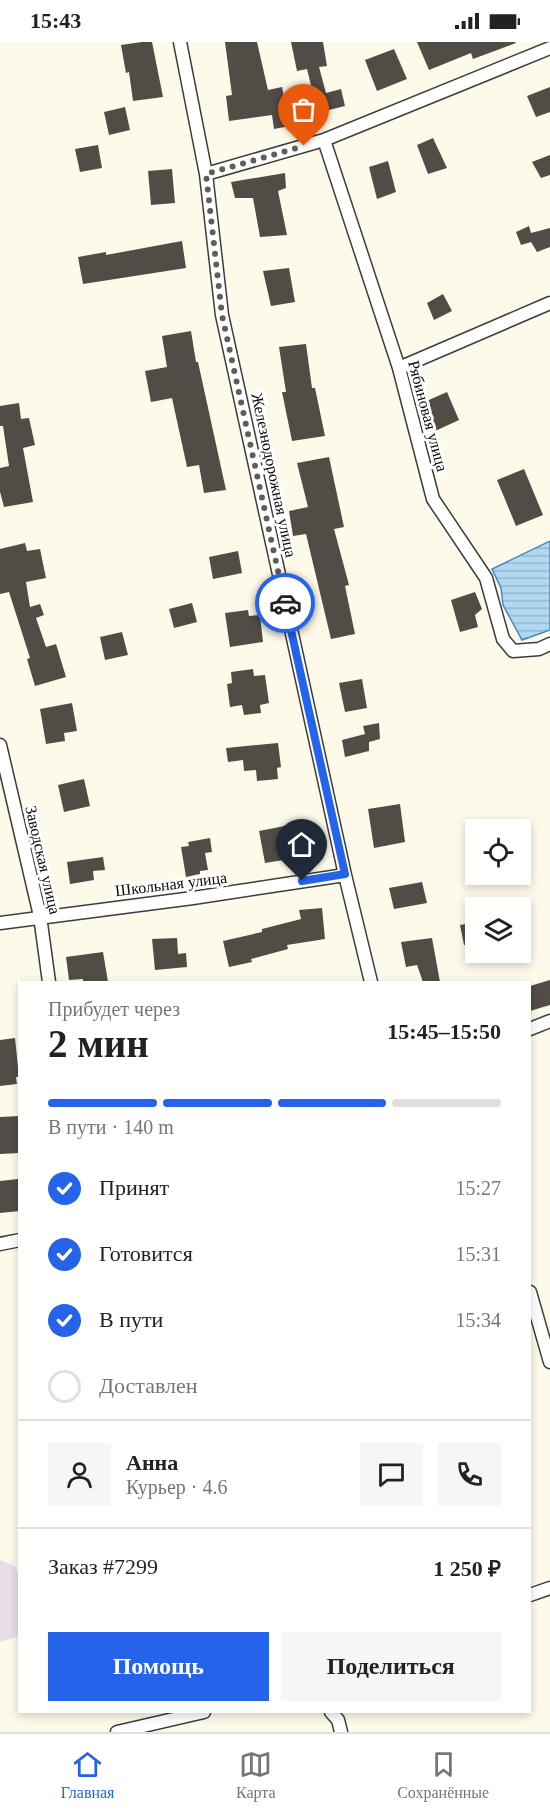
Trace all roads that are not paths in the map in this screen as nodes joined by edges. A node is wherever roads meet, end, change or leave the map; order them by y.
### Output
1 (180, 42) edge
2 (550, 48) edge
3 (324, 140) junction
4 (206, 174) junction
5 (550, 303) edge
6 (399, 368) junction
7 (550, 644) edge
8 (0, 745) edge
9 (345, 874) junction
10 (40, 916) junction
11 (0, 923) edge
12 (50, 981) edge
13 (371, 981) edge
14 (550, 1021) edge
15 (531, 1029) edge
16 (18, 1240) edge
17 (0, 1244) edge
18 (531, 1296) edge
19 (550, 1362) edge
20 (550, 1588) edge
21 (531, 1595) edge
22 (200, 1713) edge
23 (332, 1713) edge
24 (117, 1732) edge
25 (341, 1732) edge

1 - 4 street, Железнодорожная улица
2 - 3 street
3 - 4 street
3 - 6 street, Рябиновая улица
4 - 9 street, Железнодорожная улица
5 - 6 street
6 - 7 street, Рябиновая улица
8 - 10 street, Заводская улица
9 - 10 street, Школьная улица
9 - 13 street, Железнодорожная улица
10 - 11 street, Школьная улица
10 - 12 street, Заводская улица
14 - 15 street
16 - 17 street
18 - 19 street
20 - 21 street
22 - 24 street
23 - 25 street

